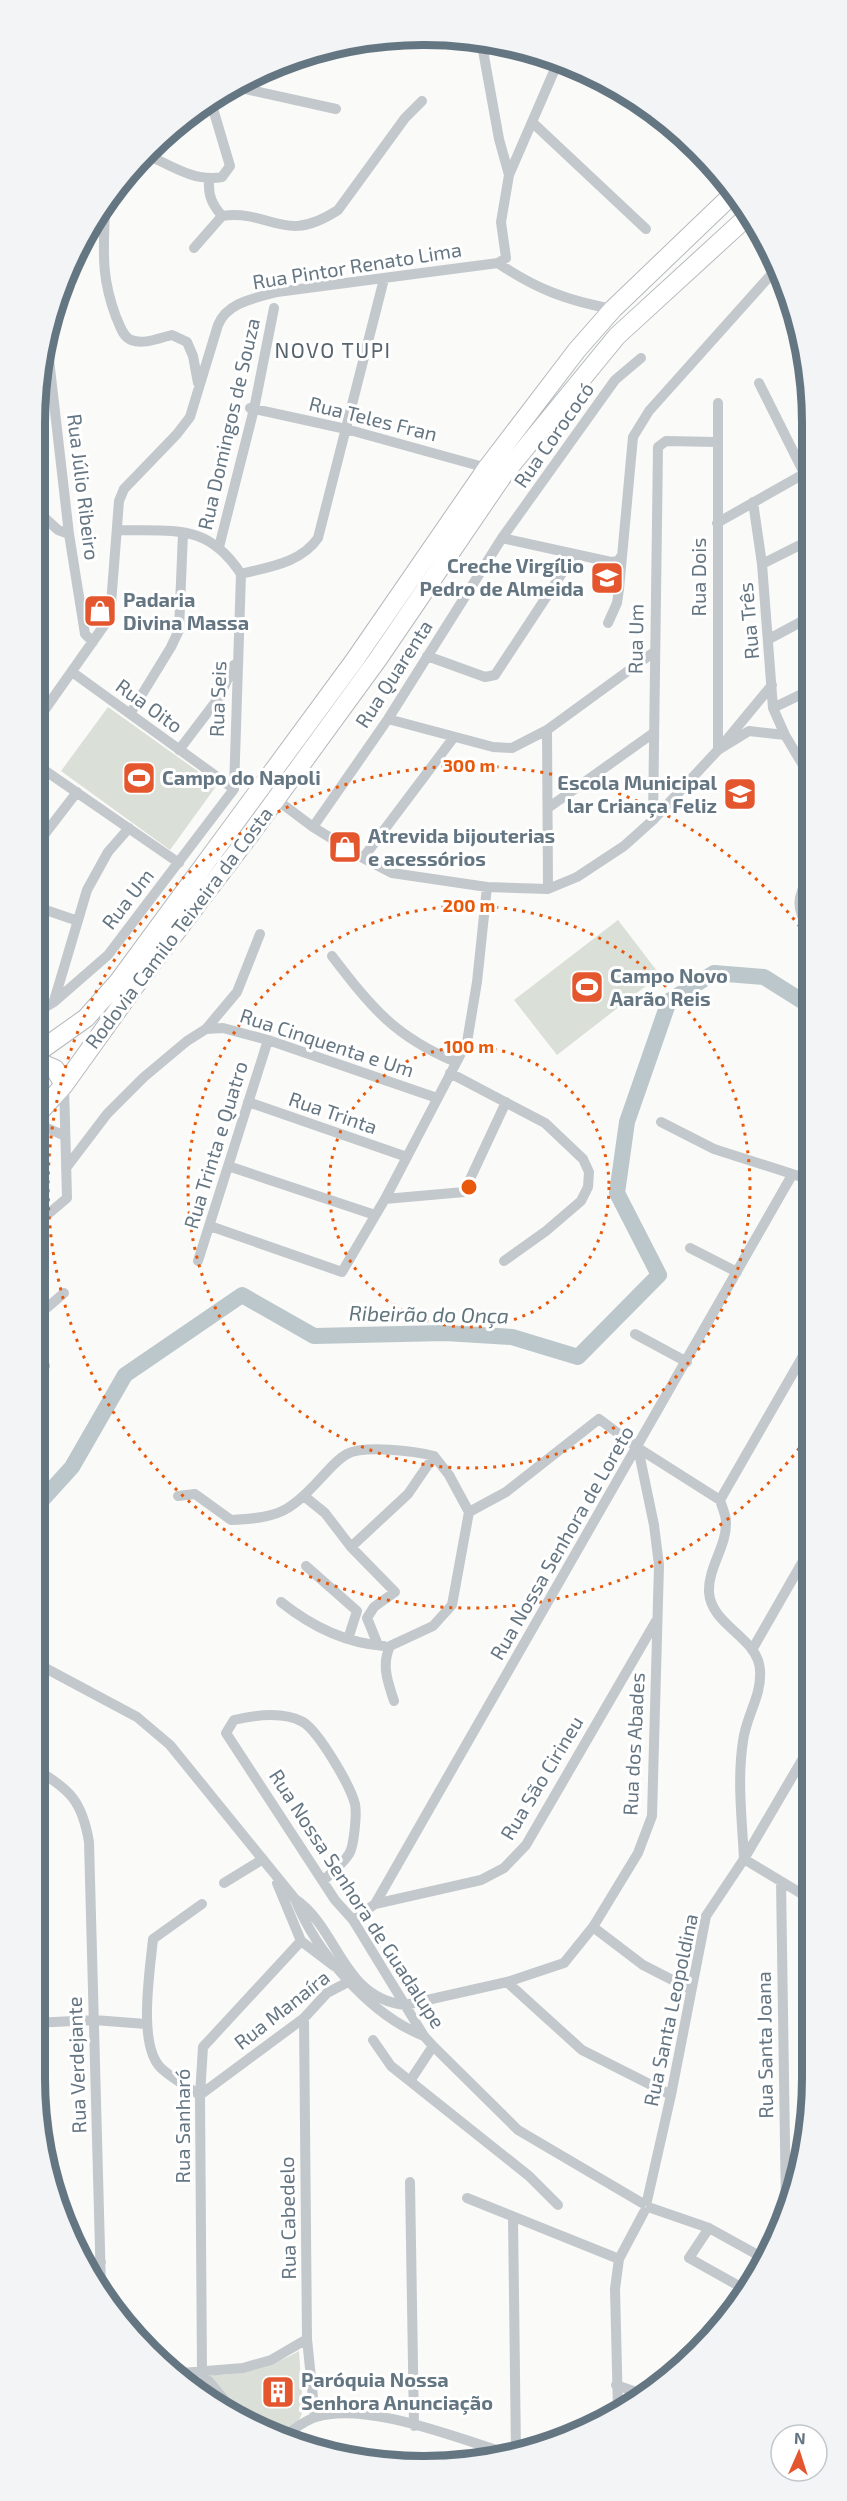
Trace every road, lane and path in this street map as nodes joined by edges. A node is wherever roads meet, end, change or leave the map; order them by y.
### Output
1 (483, 50) edge
2 (555, 69) edge
3 (246, 89) edge
4 (422, 100) dead end
5 (213, 109) edge
6 (336, 109) dead end
7 (533, 123) junction
8 (154, 158) edge
9 (509, 175) junction
10 (209, 180) junction
11 (728, 199) edge
12 (222, 216) junction
13 (105, 220) edge
14 (743, 221) edge
15 (646, 229) dead end
16 (194, 248) dead end
17 (498, 263) junction
18 (771, 275) edge
19 (384, 279) junction
20 (276, 300) junction
21 (613, 309) junction
22 (640, 358) dead end
23 (50, 364) edge
24 (759, 382) dead end
25 (197, 393) junction
26 (718, 404) dead end
27 (252, 408) junction
28 (346, 429) junction
29 (717, 442) junction
30 (802, 463) edge
31 (487, 468) junction
32 (802, 475) edge
33 (753, 502) junction
34 (45, 518) edge
35 (717, 523) junction
36 (118, 530) junction
37 (183, 533) junction
38 (69, 534) junction
39 (502, 538) junction
40 (802, 544) edge
41 (219, 547) junction
42 (574, 555) junction
43 (622, 555) junction
44 (762, 564) junction
45 (241, 574) junction
46 (802, 621) edge
47 (608, 623) dead end
48 (769, 639) junction
49 (93, 642) junction
50 (654, 652) junction
51 (238, 654) junction
52 (427, 656) junction
53 (72, 672) junction
54 (772, 685) junction
55 (802, 694) edge
56 (773, 708) junction
57 (45, 710) edge
58 (130, 714) junction
59 (388, 719) junction
60 (547, 730) junction
61 (652, 734) junction
62 (785, 735) junction
63 (454, 737) junction
64 (179, 750) junction
65 (718, 750) junction
66 (802, 756) edge
67 (45, 770) edge
68 (234, 789) junction
69 (260, 789) junction
70 (77, 792) junction
71 (276, 799) junction
72 (548, 808) junction
73 (653, 820) junction
74 (313, 827) junction
75 (129, 828) junction
76 (45, 834) edge
77 (363, 858) junction
78 (178, 863) junction
79 (487, 887) junction
80 (548, 889) junction
81 (802, 889) edge
82 (45, 910) edge
83 (802, 915) edge
84 (78, 921) junction
85 (260, 934) dead end
86 (332, 956) dead end
87 (54, 1002) junction
88 (45, 1007) edge
89 (206, 1029) junction
90 (268, 1040) junction
91 (45, 1046) edge
92 (456, 1062) junction
93 (45, 1065) edge
94 (450, 1072) junction
95 (64, 1085) junction
96 (437, 1098) junction
97 (248, 1102) junction
98 (507, 1102) junction
99 (45, 1106) edge
100 (661, 1122) dead end
101 (45, 1128) edge
102 (65, 1136) junction
103 (407, 1157) junction
104 (228, 1166) junction
105 (66, 1168) junction
106 (792, 1175) junction
107 (802, 1178) edge
108 (385, 1199) junction
109 (375, 1215) junction
110 (45, 1217) edge
111 (210, 1226) junction
112 (690, 1248) dead end
113 (504, 1261) dead end
114 (198, 1262) dead end
115 (737, 1272) junction
116 (64, 1293) dead end
117 (45, 1309) edge
118 (635, 1334) dead end
119 (802, 1358) edge
120 (687, 1362) junction
121 (638, 1448) junction
122 (434, 1456) junction
123 (178, 1496) dead end
124 (304, 1496) junction
125 (720, 1500) junction
126 (468, 1512) junction
127 (351, 1547) junction
128 (802, 1564) edge
129 (306, 1566) dead end
130 (281, 1602) dead end
131 (657, 1619) junction
132 (348, 1639) junction
133 (378, 1645) junction
134 (390, 1646) junction
135 (752, 1650) junction
136 (45, 1668) edge
137 (394, 1701) dead end
138 (802, 1760) edge
139 (45, 1774) edge
140 (262, 1859) junction
141 (744, 1859) junction
142 (270, 1869) junction
143 (323, 1881) junction
144 (781, 1882) junction
145 (224, 1883) dead end
146 (802, 1894) edge
147 (295, 1899) junction
148 (202, 1904) dead end
149 (375, 1904) junction
150 (352, 1920) junction
151 (593, 1927) junction
152 (301, 1941) junction
153 (337, 1968) junction
154 (348, 1982) junction
155 (507, 1982) junction
156 (690, 1989) junction
157 (405, 2005) junction
158 (304, 2018) junction
159 (94, 2020) junction
160 (45, 2022) edge
161 (146, 2024) junction
162 (424, 2036) junction
163 (373, 2040) dead end
164 (433, 2046) junction
165 (410, 2081) junction
166 (200, 2095) junction
167 (671, 2095) junction
168 (410, 2182) dead end
169 (786, 2186) edge
170 (466, 2198) dead end
171 (558, 2205) dead end
172 (646, 2206) junction
173 (513, 2217) junction
174 (709, 2228) junction
175 (758, 2255) edge
176 (619, 2259) junction
177 (93, 2262) edge
178 (101, 2262) junction
179 (101, 2275) edge
180 (739, 2286) edge
181 (308, 2339) junction
182 (187, 2373) edge
183 (202, 2373) junction
184 (616, 2385) junction
185 (635, 2391) edge
186 (223, 2398) edge
187 (617, 2402) edge
188 (315, 2417) junction
189 (414, 2426) junction
190 (291, 2432) edge
191 (516, 2444) edge
192 (494, 2450) edge

1 - 9 street
2 - 7 street
3 - 6 street
4 - 12 street
5 - 10 street
7 - 9 street
7 - 15 street
8 - 10 street
9 - 17 street
10 - 12 street
11 - 21 highway, Rodovia Camilo Teixeira da Costa
12 - 16 street
13 - 25 street
14 - 71 highway, Rodovia Camilo Teixeira da Costa
17 - 19 street, Rua Pintor Renato Lima
17 - 21 street
18 - 43 street
19 - 20 street, Rua Pintor Renato Lima
19 - 28 street
20 - 25 street, Rua Pintor Renato Lima
20 - 27 street, Rua Domingos de Souza
21 - 31 highway, Rodovia Camilo Teixeira da Costa
22 - 39 street, Rua Corococó
23 - 38 street, Rua Júlio Ribeiro
24 - 30 street
25 - 36 street, Rua Pintor Renato Lima
26 - 29 street, Rua Dois
27 - 28 street, Rua Teles Fran
27 - 41 street, Rua Domingos de Souza
28 - 31 street, Rua Teles Fran
28 - 45 street
29 - 35 street, Rua Dois
29 - 50 street, Rua Um
31 - 69 highway, Rodovia Camilo Teixeira da Costa
32 - 33 street
33 - 35 street
33 - 44 street, Rua Três
34 - 38 street
35 - 65 street, Rua Dois
36 - 37 street, Rua Domingos de Souza
36 - 49 street, Rua Pintor Renato Lima
37 - 41 street, Rua Domingos de Souza
37 - 58 street
38 - 49 street, Rua Júlio Ribeiro
39 - 42 street
39 - 52 street, Rua Quarenta
40 - 44 street
41 - 45 street, Rua Domingos de Souza
42 - 43 street
42 - 52 street
43 - 47 street
44 - 48 street, Rua Três
45 - 51 street, Rua Seis
46 - 48 street
48 - 54 street, Rua Três
49 - 53 street, Rua Pintor Renato Lima
50 - 60 street
50 - 61 street, Rua Um
51 - 64 street
51 - 68 street, Rua Seis
52 - 59 street, Rua Quarenta
53 - 57 street, Rua Pintor Renato Lima
53 - 58 street, Rua Oito
54 - 56 street, Rua Três
54 - 65 street
55 - 56 street
56 - 62 street, Rua Três
58 - 64 street, Rua Oito
59 - 63 street
59 - 74 street, Rua Quarenta
60 - 63 street
60 - 72 street
61 - 72 street
61 - 73 street, Rua Um
62 - 65 street
62 - 66 street, Rua Três
63 - 77 street
64 - 68 street, Rua Oito
65 - 73 street
67 - 70 street
68 - 78 street, Rua Um
69 - 71 street
69 - 91 highway, Rodovia Camilo Teixeira da Costa
70 - 75 street
70 - 76 street
71 - 74 street
71 - 95 highway, Rodovia Camilo Teixeira da Costa
72 - 80 street
73 - 80 street
74 - 77 street
75 - 78 street
75 - 84 street
77 - 79 street
78 - 87 street, Rua Um
79 - 80 street
79 - 92 street
81 - 83 street
82 - 84 street
84 - 87 street
85 - 89 street, Rua Cinquenta e Um
86 - 92 street
87 - 88 street, Rua Um
89 - 90 street, Rua Cinquenta e Um
89 - 105 street, Rua Cinquenta e Um
90 - 96 street, Rua Cinquenta e Um
90 - 97 street, Rua Trinta e Quatro
92 - 94 street
93 - 95 highway
94 - 96 street
94 - 98 street
95 - 99 highway, Rodovia Camilo Teixeira da Costa
95 - 102 street
96 - 103 street
97 - 103 street, Rua Trinta
97 - 104 street, Rua Trinta e Quatro
98 - 108 street
98 - 113 street
100 - 106 street
101 - 102 street
102 - 105 street
103 - 108 street
104 - 109 street
104 - 111 street, Rua Trinta e Quatro
105 - 110 street
106 - 107 street
106 - 115 street, Rua Nossa Senhora de Loreto
108 - 109 street
109 - 111 street
111 - 114 street, Rua Trinta e Quatro
112 - 115 street
115 - 120 street, Rua Nossa Senhora de Loreto
116 - 117 street
118 - 120 street
119 - 125 street
120 - 121 street, Rua Nossa Senhora de Loreto
121 - 125 street
121 - 126 street
121 - 131 street, Rua dos Abades
121 - 149 street, Rua Nossa Senhora de Loreto
122 - 124 street
122 - 126 street
122 - 127 street
123 - 124 street
124 - 127 street
125 - 135 street
126 - 134 street
127 - 133 street
128 - 135 street
129 - 132 street
130 - 132 street
131 - 149 street, Rua São Cirineu
131 - 151 street, Rua dos Abades
132 - 133 street
133 - 134 street
134 - 137 street
135 - 141 street
136 - 140 street
138 - 141 street, Rua Santa Leopoldina
139 - 159 street, Rua Verdejante
140 - 142 street
140 - 145 street
141 - 144 street
141 - 156 street, Rua Santa Leopoldina
142 - 147 street
142 - 152 street
143 - 143 street, Rua Nossa Senhora de Guadalupe
143 - 150 street, Rua Nossa Senhora de Guadalupe
144 - 146 street
144 - 169 street, Rua Santa Joana
147 - 153 street
147 - 157 street
148 - 161 street
149 - 150 street, Rua Nossa Senhora de Loreto
150 - 157 street, Rua Nossa Senhora de Guadalupe
151 - 155 street, Rua dos Abades
151 - 156 street
152 - 153 street
152 - 166 street, Rua Sanharó
153 - 154 street
154 - 158 street, Rua Manaíra
154 - 162 street
155 - 157 street, Rua dos Abades
155 - 167 street
156 - 167 street, Rua Santa Leopoldina
157 - 162 street, Rua Nossa Senhora de Guadalupe
158 - 166 street, Rua Manaíra
158 - 181 street, Rua Cabedelo
159 - 160 street
159 - 161 street
159 - 178 street, Rua Verdejante
161 - 166 street
162 - 164 street, Rua Nossa Senhora de Guadalupe
163 - 165 street
164 - 165 street
164 - 172 street, Rua Nossa Senhora de Guadalupe
165 - 171 street
166 - 183 street, Rua Sanharó
167 - 172 street, Rua Santa Leopoldina
168 - 189 street
170 - 173 street
172 - 174 street, Rua Nossa Senhora de Guadalupe
172 - 176 street, Rua Santa Leopoldina
173 - 176 street
173 - 191 street
174 - 175 street, Rua Nossa Senhora de Guadalupe
174 - 180 street
176 - 184 street
177 - 178 street
178 - 179 street, Rua Verdejante
181 - 183 street
181 - 188 street, Rua Cabedelo
182 - 183 street
183 - 186 street
184 - 185 street
184 - 187 street
188 - 189 street
188 - 190 street
189 - 192 street

